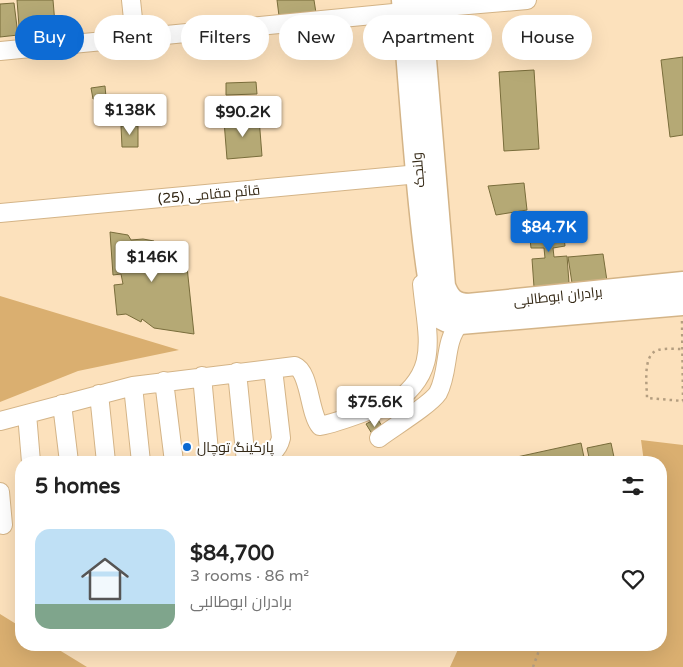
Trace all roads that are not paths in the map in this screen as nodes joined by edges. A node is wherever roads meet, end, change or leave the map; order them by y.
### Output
1 (131, 0) edge
2 (527, 0) edge
3 (412, 5) edge
4 (133, 15) edge
5 (171, 34) edge
6 (94, 42) edge
7 (0, 51) edge
8 (419, 179) junction
9 (0, 213) edge
10 (444, 286) joint
11 (683, 297) edge
12 (460, 323) junction
13 (428, 356) junction
14 (447, 361) junction
15 (273, 369) junction
16 (237, 372) junction
17 (202, 376) junction
18 (164, 381) junction
19 (133, 386) junction
20 (99, 394) junction
21 (398, 401) junction
22 (62, 404) junction
23 (27, 414) junction
24 (366, 419) dead end
25 (0, 421) edge
26 (379, 438) dead end
27 (30, 456) edge
28 (68, 456) edge
29 (105, 456) edge
30 (140, 456) edge
31 (173, 456) edge
32 (209, 456) edge
33 (245, 456) edge
34 (268, 456) edge
35 (0, 492) edge
36 (3, 525) dead end

1 - 4 street
2 - 3 street
3 - 5 street
3 - 8 main road, ولنجک
3 - 10 main road, ولنجک
6 - 7 street
8 - 9 street, قائم مقامی (25)
8 - 12 main road, ولنجک
8 - 13 street
10 - 11 main road, برادران ابوطالبی
11 - 12 main road, برادران ابوطالبی
12 - 14 street
13 - 14 street
13 - 21 street
14 - 26 street
15 - 16 street
15 - 21 street
15 - 34 street
16 - 17 street
16 - 33 street
17 - 18 street
17 - 32 street
18 - 19 street
18 - 31 street
19 - 20 street
19 - 30 street
20 - 22 street
20 - 29 street
21 - 24 street
22 - 23 street
22 - 28 street
23 - 25 street
23 - 27 street
35 - 36 street

